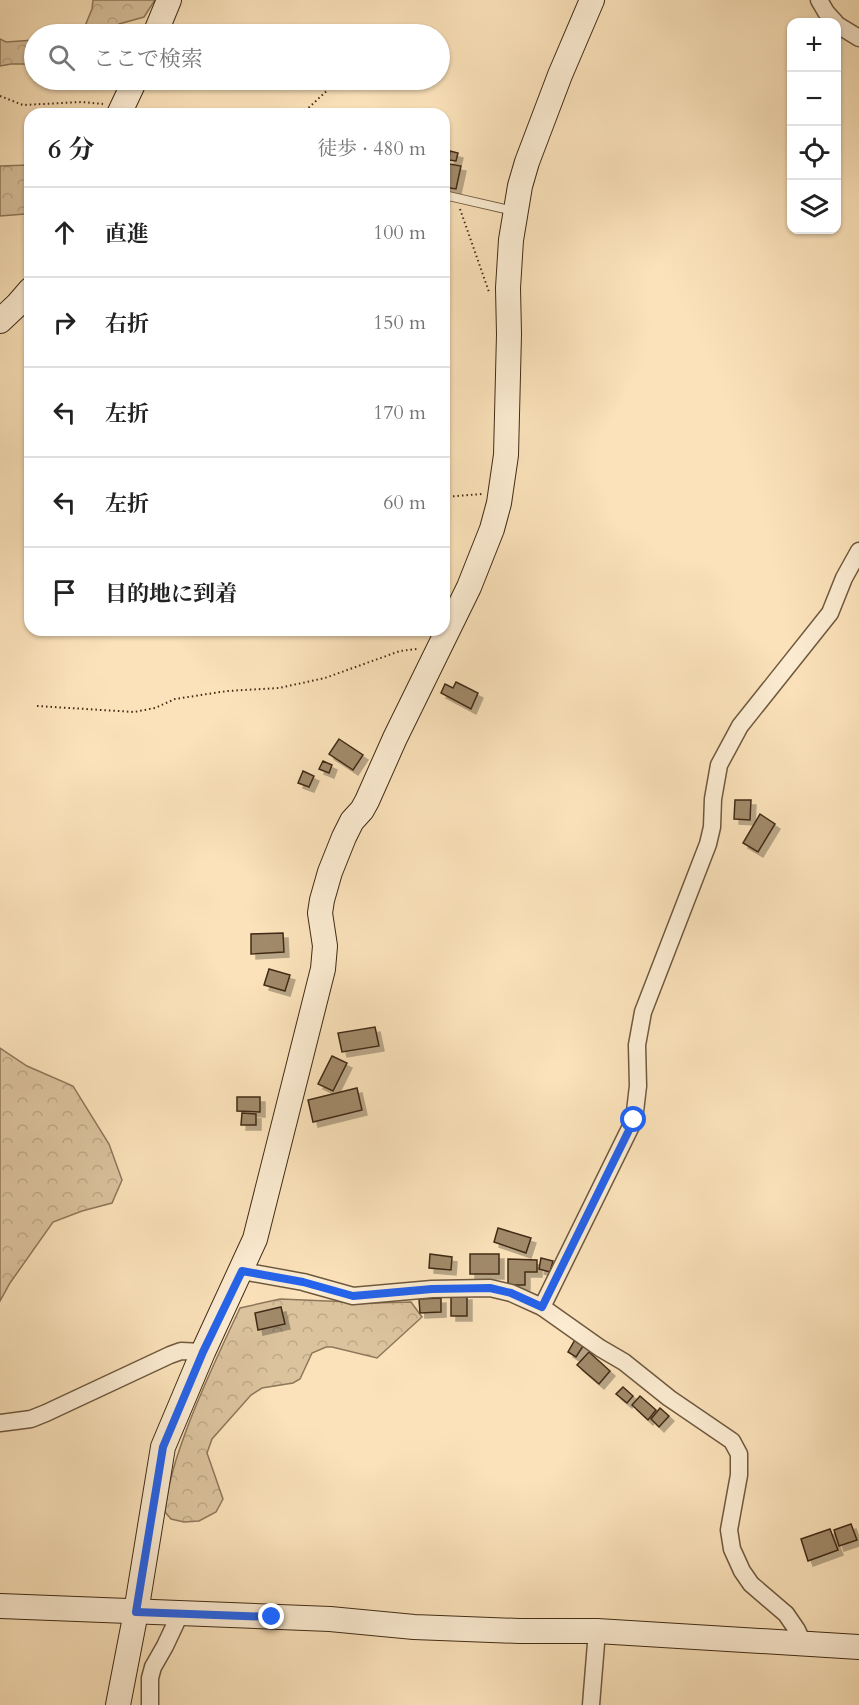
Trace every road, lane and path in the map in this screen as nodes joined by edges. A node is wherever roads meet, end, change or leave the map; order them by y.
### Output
1 (169, 0) edge
2 (592, 0) edge
3 (819, 0) edge
4 (831, 18) edge
5 (159, 24) edge
6 (841, 26) edge
7 (859, 38) edge
8 (130, 90) edge
9 (328, 90) edge
10 (0, 96) edge
11 (115, 108) edge
12 (121, 108) edge
13 (308, 108) edge
14 (450, 196) edge
15 (457, 198) junction
16 (516, 212) junction
17 (490, 296) dead end
18 (24, 297) edge
19 (0, 321) edge
20 (500, 493) junction
21 (450, 497) edge
22 (857, 558) edge
23 (450, 625) edge
24 (445, 636) edge
25 (438, 650) junction
26 (37, 706) dead end
27 (242, 1271) junction
28 (542, 1307) junction
29 (203, 1352) junction
30 (0, 1423) edge
31 (0, 1606) edge
32 (136, 1612) junction
33 (180, 1614) junction
34 (597, 1631) junction
35 (803, 1644) junction
36 (859, 1647) edge
37 (118, 1705) edge
38 (150, 1705) edge
39 (591, 1705) edge

1 - 5 street
2 - 16 street
3 - 4 street
6 - 7 street
8 - 12 street
9 - 13 path
10 - 11 path
14 - 15 lane
15 - 16 lane
15 - 17 path
16 - 20 street
18 - 19 street
20 - 21 path
20 - 23 street
22 - 28 street
24 - 25 street
25 - 26 path
25 - 27 street
27 - 28 street
27 - 29 street
28 - 35 street
29 - 30 street
29 - 32 street
31 - 32 street
32 - 33 street
32 - 37 street
33 - 34 street
33 - 38 street
34 - 35 street
34 - 39 street
35 - 36 street

